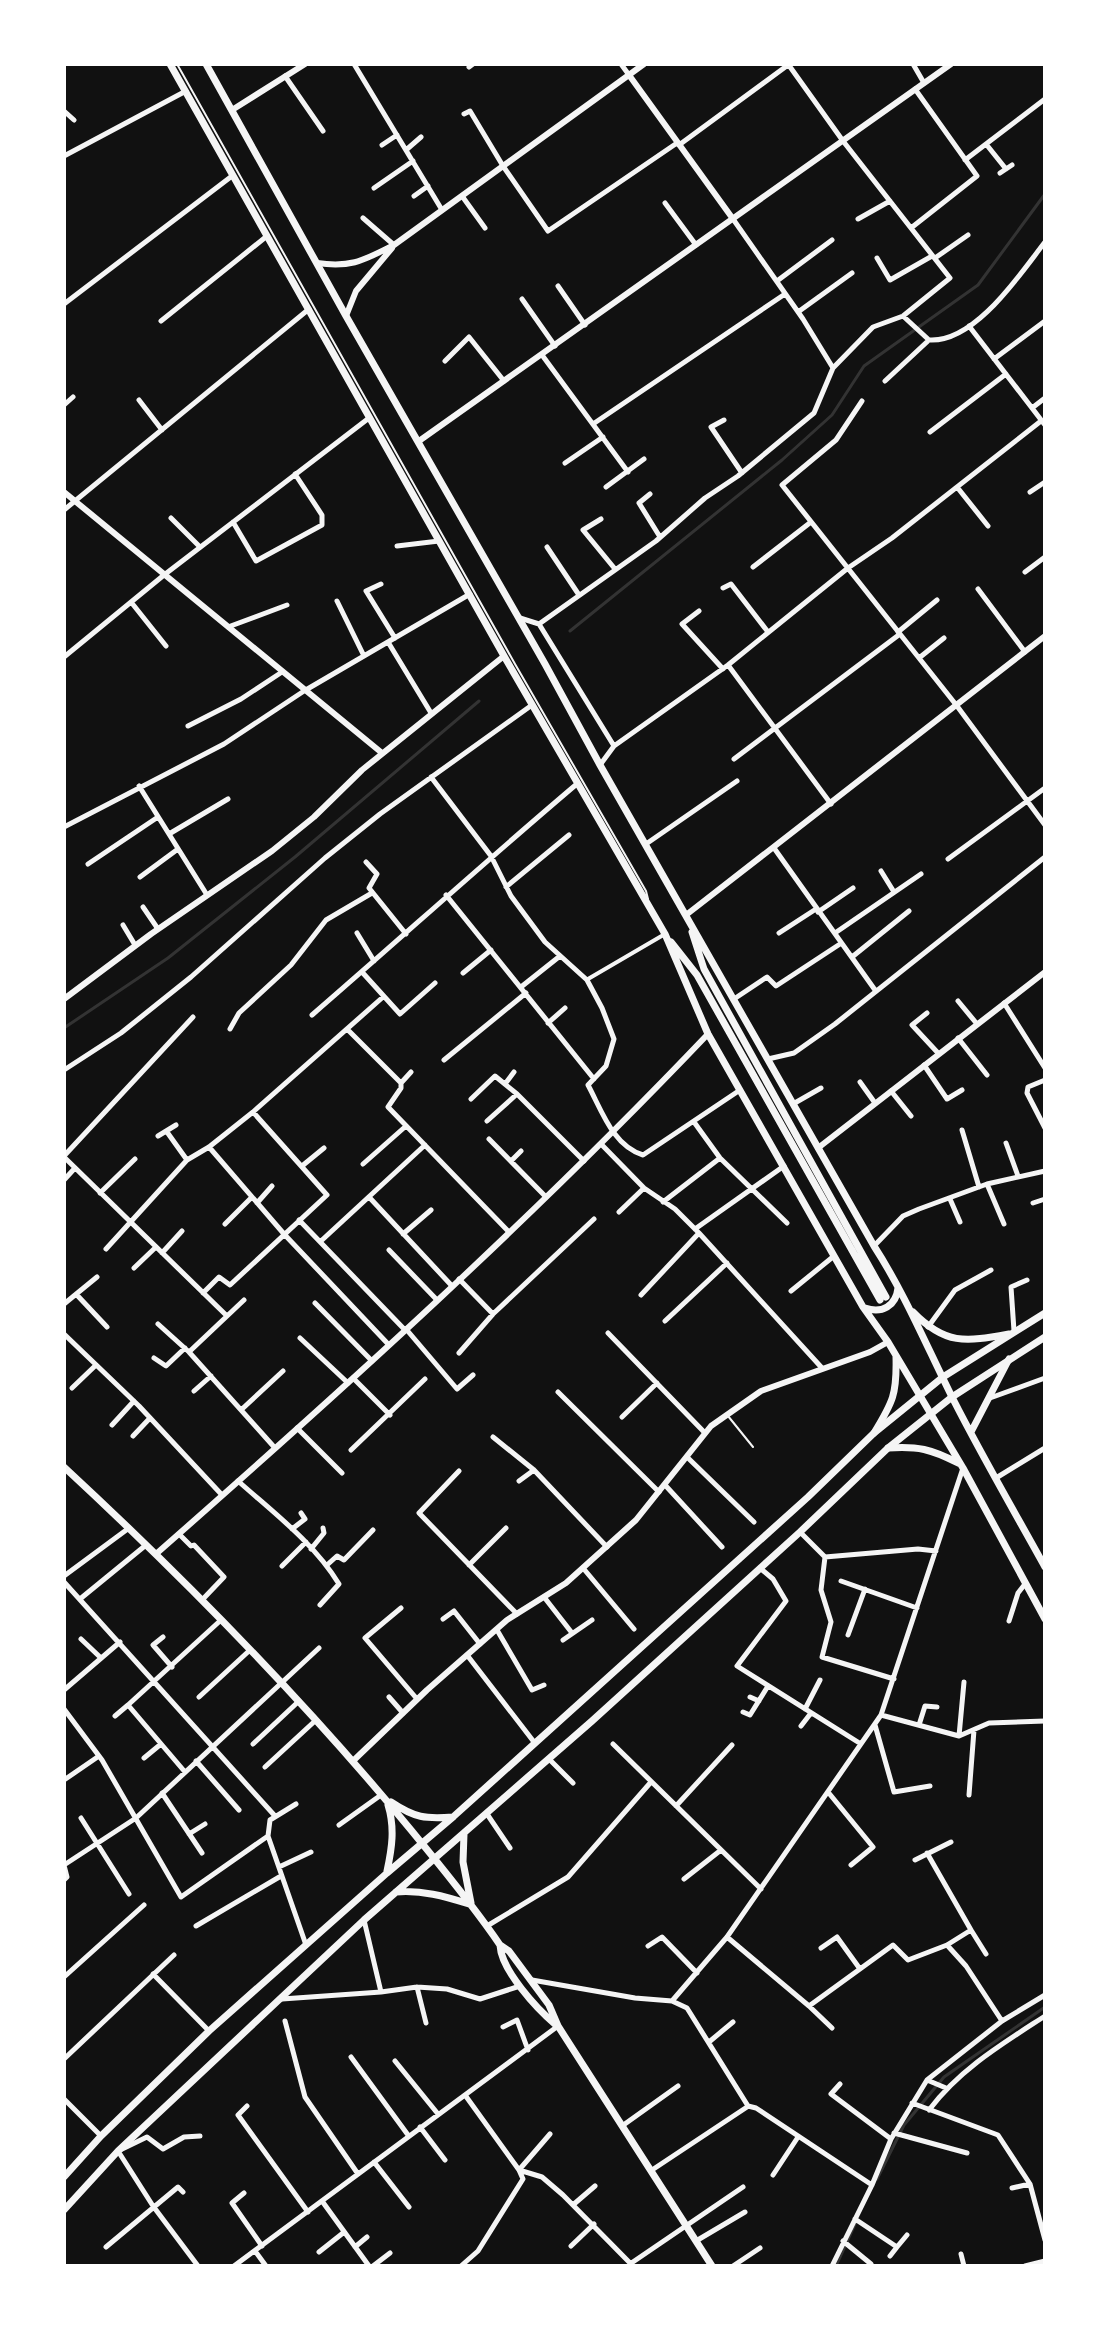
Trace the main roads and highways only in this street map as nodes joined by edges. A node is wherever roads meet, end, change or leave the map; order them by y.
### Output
1 (170, 64) edge
2 (206, 64) edge
3 (686, 915) junction
4 (665, 934) junction
5 (898, 1284) junction
6 (906, 1305) junction
7 (863, 1307) junction
8 (1045, 1313) edge
9 (1011, 1332) junction
10 (1045, 1337) edge
11 (896, 1355) junction
12 (1009, 1359) junction
13 (943, 1377) junction
14 (919, 1396) junction
15 (952, 1397) junction
16 (930, 1414) junction
17 (971, 1432) junction
18 (874, 1433) junction
19 (888, 1448) junction
20 (961, 1466) junction
21 (64, 1467) edge
22 (1045, 1567) edge
23 (1045, 1619) edge
24 (384, 1797) junction
25 (453, 1817) junction
26 (464, 1834) junction
27 (423, 1844) junction
28 (434, 1858) junction
29 (387, 1873) junction
30 (396, 1892) junction
31 (471, 1905) junction
32 (500, 1945) junction
33 (558, 2026) junction
34 (64, 2177) edge
35 (64, 2210) edge
36 (712, 2266) edge

1 - 4 main road
2 - 3 main road
3 - 4 main road
3 - 5 main road
4 - 7 main road
5 - 6 main road
5 - 7 main road
6 - 9 main road
6 - 13 main road
7 - 11 main road
8 - 9 main road
9 - 13 main road
10 - 12 main road
11 - 14 main road
11 - 18 main road
12 - 15 main road
12 - 17 main road
13 - 14 main road
13 - 15 main road
14 - 16 main road
14 - 18 main road
15 - 16 main road
15 - 17 main road
16 - 19 main road
16 - 20 main road
17 - 22 main road
18 - 25 main road
19 - 20 main road
19 - 26 main road
20 - 23 main road
21 - 24 main road
24 - 25 main road
24 - 27 main road
24 - 29 main road
25 - 27 main road
26 - 28 main road
26 - 31 main road
27 - 28 main road
27 - 29 main road
28 - 30 main road
28 - 31 main road
29 - 34 main road
30 - 31 main road
30 - 35 main road
31 - 32 main road
32 - 33 main road
32 - 33 main road
33 - 36 main road

